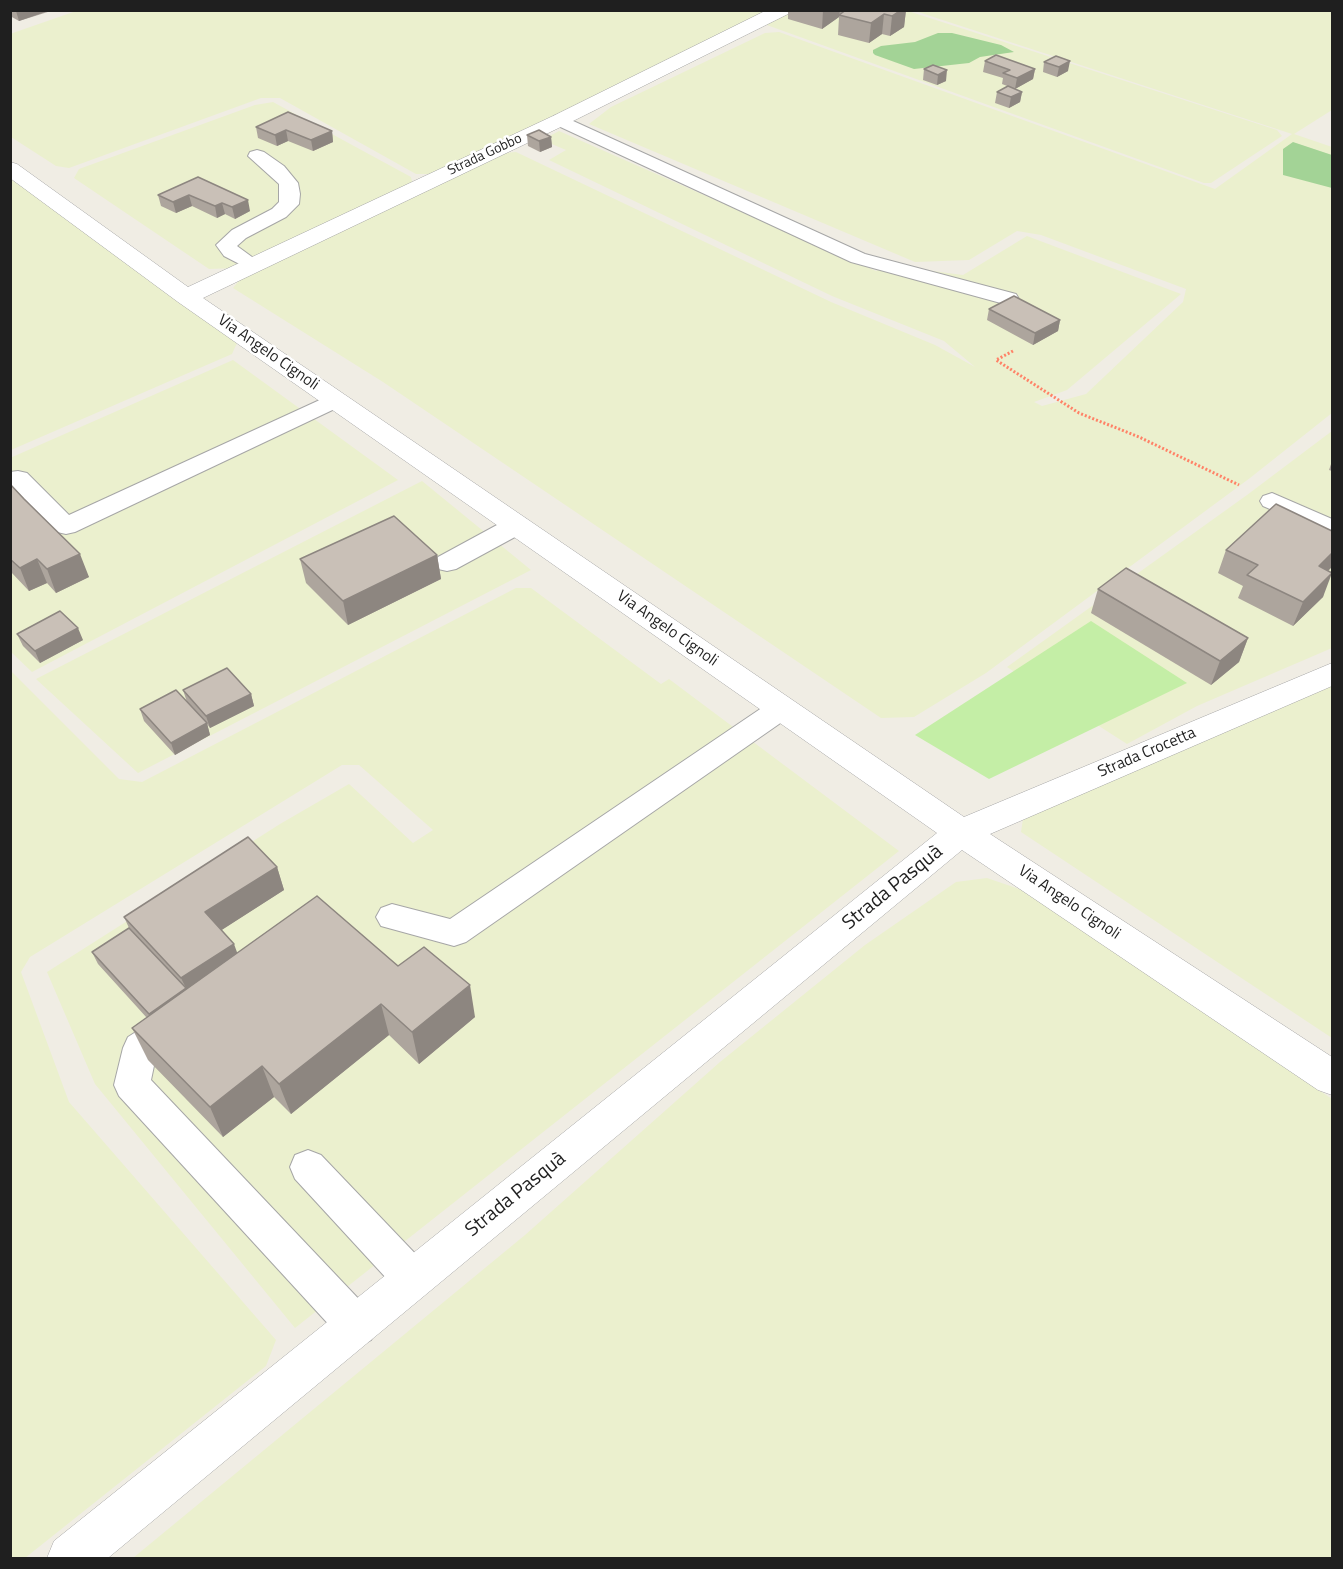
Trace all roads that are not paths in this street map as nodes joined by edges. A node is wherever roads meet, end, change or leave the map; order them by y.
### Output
1 (782, 10) edge
2 (560, 120) junction
3 (257, 156) dead end
4 (10, 168) edge
5 (253, 265) junction
6 (186, 297) junction
7 (1008, 299) edge
8 (335, 400) junction
9 (10, 481) edge
10 (1272, 501) road end
11 (517, 525) junction
12 (1332, 528) edge
13 (447, 563) dead end
14 (1332, 674) edge
15 (782, 708) junction
16 (961, 832) junction
17 (392, 917) dead end
18 (206, 1003) edge
19 (1332, 1078) edge
20 (308, 1167) dead end
21 (413, 1280) junction
22 (357, 1326) junction
23 (71, 1558) edge

1 - 2 street, Strada Gobbo
2 - 5 street, Strada Gobbo
2 - 7 lane
3 - 5 lane
4 - 6 street, Via Angelo Cignoli
5 - 6 street, Strada Gobbo
6 - 8 street, Via Angelo Cignoli
8 - 9 lane
8 - 11 street, Via Angelo Cignoli
10 - 12 lane
11 - 13 lane
11 - 15 street, Via Angelo Cignoli
14 - 16 street, Strada Crocetta
15 - 16 street, Via Angelo Cignoli
15 - 17 lane
16 - 19 street, Via Angelo Cignoli
16 - 21 street, Strada Pasquà
18 - 22 lane
20 - 21 lane
21 - 22 street, Strada Pasquà
22 - 23 street, Strada Pasquà

